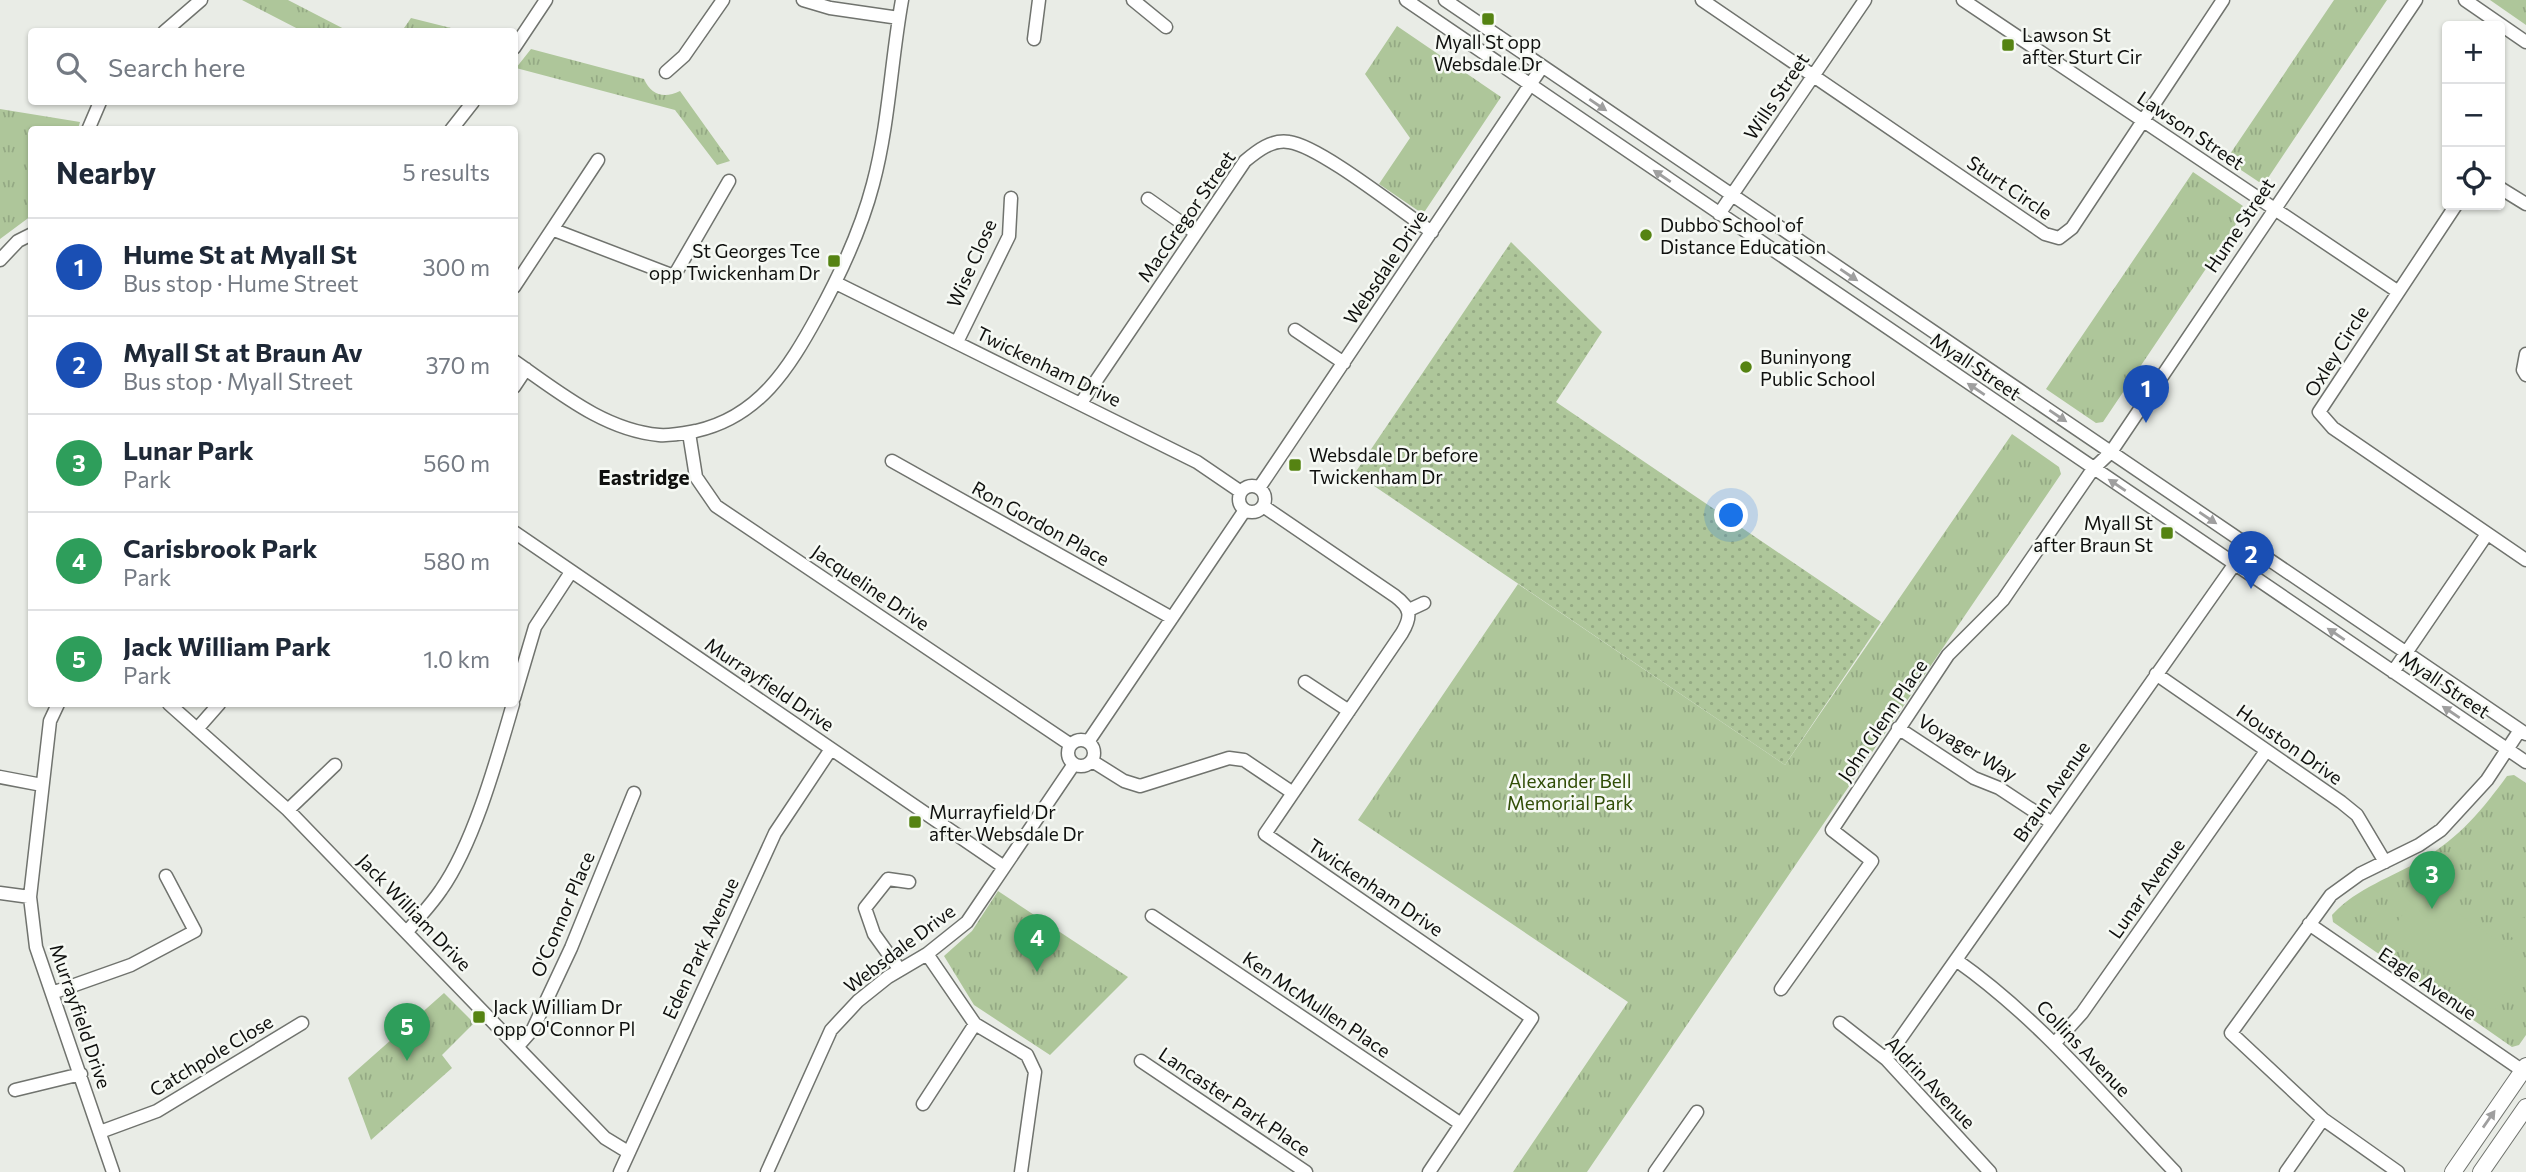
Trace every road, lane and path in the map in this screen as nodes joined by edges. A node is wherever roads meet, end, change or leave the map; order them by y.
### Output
1 (201, 0) edge
2 (546, 0) edge
3 (723, 0) edge
4 (803, 0) edge
5 (902, 0) edge
6 (1039, 0) edge
7 (1133, 0) edge
8 (1406, 0) edge
9 (1445, 0) edge
10 (1702, 0) edge
11 (1865, 0) edge
12 (1963, 0) edge
13 (2416, 0) edge
14 (2465, 0) edge
15 (2218, 2) edge
16 (898, 18) junction
17 (1166, 27) dead end
18 (169, 28) edge
19 (1034, 39) dead end
20 (518, 42) edge
21 (2526, 42) edge
22 (1542, 67) junction
23 (666, 72) dead end
24 (1813, 75) junction
25 (1530, 86) junction
26 (99, 105) edge
27 (471, 105) edge
28 (2142, 121) junction
29 (90, 126) edge
30 (454, 126) edge
31 (598, 160) dead end
32 (729, 181) dead end
33 (2505, 191) edge
34 (1732, 195) junction
35 (1011, 198) dead end
36 (1148, 199) dead end
37 (2526, 204) edge
38 (2273, 208) junction
39 (2453, 210) edge
40 (1719, 214) junction
41 (554, 230) junction
42 (1432, 232) junction
43 (1196, 233) junction
44 (28, 236) edge
45 (0, 260) edge
46 (518, 281) edge
47 (836, 283) junction
48 (2397, 291) junction
49 (1295, 330) dead end
50 (957, 342) junction
51 (2526, 354) edge
52 (1344, 363) junction
53 (518, 364) edge
54 (526, 369) junction
55 (2526, 375) edge
56 (518, 381) edge
57 (1081, 403) junction
58 (689, 432) junction
59 (2111, 452) junction
60 (892, 461) dead end
61 (2093, 469) junction
62 (1259, 488) junction
63 (1241, 492) junction
64 (1263, 506) junction
65 (1245, 510) junction
66 (2487, 534) junction
67 (518, 536) edge
68 (2248, 545) junction
69 (2526, 560) edge
70 (2234, 565) junction
71 (572, 572) junction
72 (1424, 603) dead end
73 (1409, 610) junction
74 (1171, 618) junction
75 (2406, 652) junction
76 (2393, 672) junction
77 (2157, 674) junction
78 (1305, 682) dead end
79 (518, 684) edge
80 (57, 707) edge
81 (172, 707) edge
82 (216, 707) edge
83 (512, 707) edge
84 (1349, 711) junction
85 (1898, 728) junction
86 (197, 729) junction
87 (2523, 732) edge
88 (1088, 742) junction
89 (1070, 745) junction
90 (831, 749) junction
91 (2507, 750) junction
92 (2266, 751) junction
93 (1092, 761) junction
94 (2526, 762) edge
95 (1074, 764) junction
96 (335, 765) dead end
97 (0, 777) edge
98 (42, 785) junction
99 (634, 793) dead end
100 (1293, 793) junction
101 (288, 810) junction
102 (2052, 822) junction
103 (2385, 862) junction
104 (1004, 867) junction
105 (166, 876) dead end
106 (909, 882) dead end
107 (0, 893) edge
108 (30, 897) junction
109 (1152, 916) dead end
110 (2309, 924) junction
111 (407, 932) junction
112 (927, 954) junction
113 (1956, 960) junction
114 (900, 970) junction
115 (1781, 989) dead end
116 (52, 993) junction
117 (302, 1023) dead end
118 (1840, 1023) dead end
119 (975, 1024) junction
120 (2054, 1044) junction
121 (518, 1046) junction
122 (1886, 1059) junction
123 (1142, 1061) dead end
124 (2525, 1070) edge
125 (81, 1074) junction
126 (15, 1090) dead end
127 (923, 1104) dead end
128 (2526, 1107) edge
129 (1697, 1112) dead end
130 (2323, 1119) junction
131 (1461, 1125) junction
132 (100, 1132) junction
133 (628, 1152) junction
134 (113, 1172) edge
135 (620, 1172) edge
136 (767, 1172) edge
137 (1021, 1172) edge
138 (1306, 1172) edge
139 (1429, 1172) edge
140 (1655, 1172) edge
141 (1990, 1172) edge
142 (2175, 1172) edge
143 (2286, 1172) edge
144 (2398, 1172) edge
145 (2453, 1172) edge
146 (2480, 1172) edge

1 - 18 street
2 - 20 street
3 - 23 street
4 - 16 street
5 - 16 street
6 - 19 street
7 - 17 street
8 - 25 street, Myall Street
9 - 22 street, Myall Street
10 - 24 street, Sturt Circle
11 - 24 street, Wills Street
12 - 28 street, Lawson Street
13 - 38 street, Hume Street
14 - 21 street
15 - 28 street, Sturt Circle
16 - 47 street
22 - 25 street, Websdale Drive
22 -> 34 street, Myall Street
24 - 28 street, Sturt Circle
24 - 34 street, Wills Street
40 -> 25 street, Myall Street
25 - 42 street, Websdale Drive
26 - 29 street
27 - 30 street
28 - 38 street, Lawson Street
31 - 41 street
32 - 41 street
33 - 37 street
34 - 40 street, Wills Street
34 -> 59 street, Myall Street
35 - 50 street, Wise Close
36 - 43 street
38 - 48 street, Lawson Street
38 - 59 street, Hume Street
39 - 48 street, Oxley Circle
61 -> 40 street, Myall Street
41 - 46 street
42 - 43 street, MacGregor Street
42 - 52 street, Websdale Drive
43 - 57 street, MacGregor Street
44 - 45 street
47 - 50 street, Twickenham Drive
47 - 58 street
48 - 66 street, Oxley Circle
49 - 52 street
50 - 57 street, Twickenham Drive
51 - 55 street
52 - 62 street, Websdale Drive
53 - 54 street
54 - 56 street
54 - 58 street
57 - 63 street, Twickenham Drive
58 - 89 street, Jacqueline Drive
59 - 61 street, Hume Street
59 -> 68 street, Myall Street
60 - 74 street, Ron Gordon Place
70 -> 61 street, Myall Street
61 - 85 street, John Glenn Place
62 - 63 street
62 - 64 street
63 - 65 street
64 - 65 street
64 - 73 street
65 - 74 street
66 - 69 street, Oxley Circle
66 - 75 street
67 - 71 street, Murrayfield Drive
68 - 70 street, Braun Avenue
68 - 75 street, Myall Street
76 -> 70 street, Myall Street
70 - 77 street, Braun Avenue
71 - 79 street
71 - 90 street, Murrayfield Drive
72 - 73 street
73 - 84 street, Twickenham Drive
74 - 88 street
75 - 76 street
75 - 87 street, Myall Street
91 -> 76 street, Myall Street
77 - 92 street, Houston Drive
77 - 102 street, Braun Avenue
78 - 84 street
80 - 98 street, Murrayfield Drive
81 - 86 street, Jack William Drive
82 - 86 street
83 - 111 street
84 - 100 street, Twickenham Drive
85 - 102 street, Voyager Way
85 - 115 street, John Glenn Place
86 - 101 street, Jack William Drive
87 - 91 street
88 - 89 street
88 - 93 street
89 - 95 street
90 - 104 street, Murrayfield Drive
90 - 133 street, Eden Park Avenue
91 - 94 street, Myall Street
91 - 103 street
92 - 103 street, Houston Drive
92 - 120 street, Lunar Avenue
93 - 95 street
93 - 100 street
95 - 104 street, Websdale Drive
96 - 101 street
97 - 98 street
98 - 108 street, Murrayfield Drive
99 - 121 street, O'Connor Place
100 - 131 street, Twickenham Drive
101 - 111 street, Jack William Drive
102 - 113 street, Braun Avenue
103 - 110 street
104 - 112 street, Websdale Drive
105 - 116 street
106 - 114 street
107 - 108 street
108 - 116 street, Murrayfield Drive
109 - 131 street, Ken McMullen Place
110 - 124 street, Eagle Avenue
110 - 130 street
111 - 121 street, Jack William Drive
112 - 114 street, Websdale Drive
112 - 119 street
113 - 120 street, Collins Avenue
113 - 122 street, Braun Avenue
114 - 136 street, Websdale Drive
116 - 125 street, Murrayfield Drive
117 - 132 street, Catchpole Close
118 - 122 street, Aldrin Avenue
119 - 127 street
119 - 137 street
120 - 142 street, Collins Avenue
121 - 133 street, Jack William Drive
122 - 141 street, Aldrin Avenue
123 - 138 street, Lancaster Park Place
145 -> 124 main road
125 - 126 street
125 - 132 street, Murrayfield Drive
128 - 146 main road
129 - 140 street
130 - 143 street
130 - 144 street
131 - 139 street, Twickenham Drive
132 - 134 street, Murrayfield Drive
133 - 135 street, Eden Park Avenue

